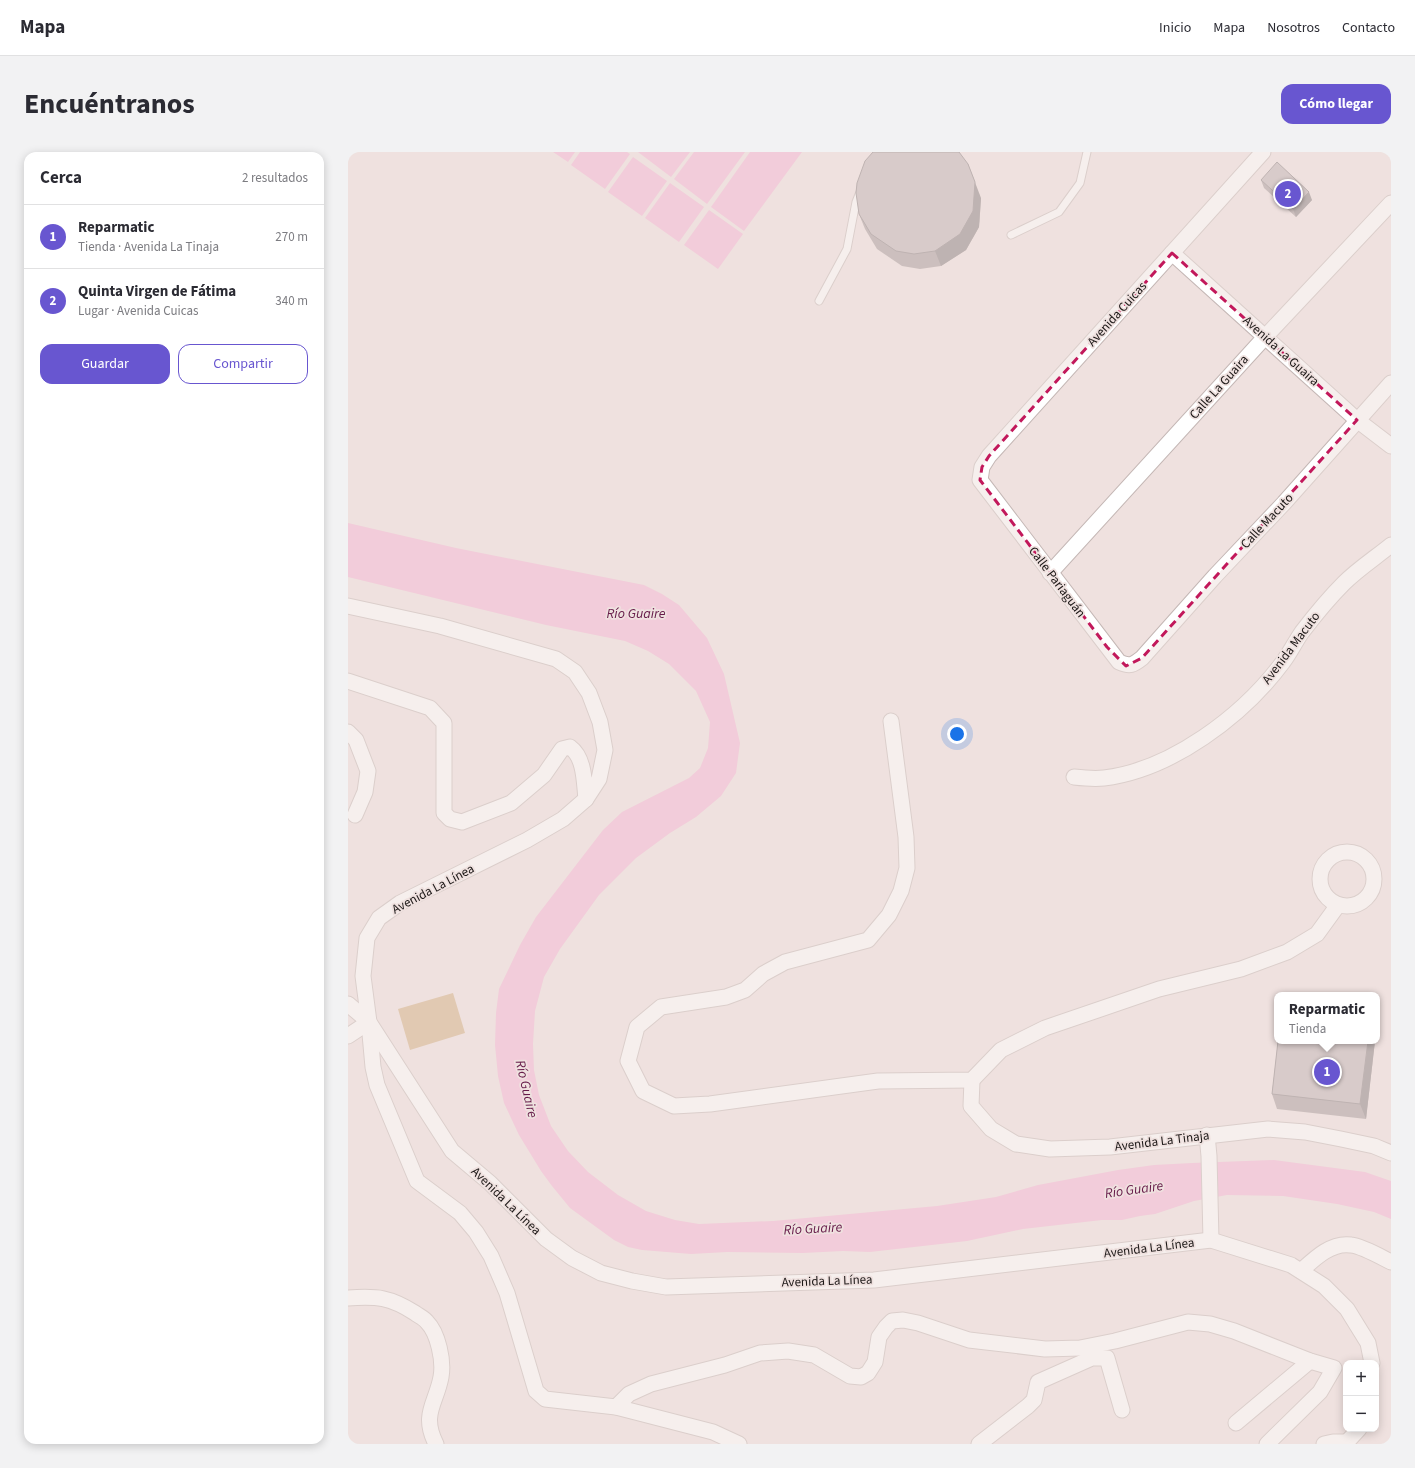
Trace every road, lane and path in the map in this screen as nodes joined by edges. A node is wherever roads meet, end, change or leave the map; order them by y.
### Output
1 (1087, 152) edge
2 (1263, 152) edge
3 (861, 188) edge
4 (1391, 203) edge
5 (1011, 235) dead end
6 (1172, 253) junction
7 (820, 301) dead end
8 (1265, 336) junction
9 (1391, 383) edge
10 (1357, 420) junction
11 (1391, 446) edge
12 (980, 480) joint
13 (1391, 546) edge
14 (1050, 573) junction
15 (348, 606) edge
16 (1142, 658) joint
17 (348, 681) edge
18 (891, 722) dead end
19 (348, 732) edge
20 (1074, 777) dead end
21 (586, 799) junction
22 (355, 815) dead end
23 (1338, 905) dead end
24 (348, 1004) edge
25 (369, 1022) junction
26 (348, 1036) edge
27 (972, 1080) junction
28 (1208, 1135) junction
29 (1391, 1153) edge
30 (1211, 1240) junction
31 (1391, 1262) edge
32 (1301, 1271) junction
33 (348, 1298) edge
34 (1371, 1360) edge
35 (1310, 1361) junction
36 (616, 1407) junction
37 (1122, 1410) dead end
38 (1236, 1423) dead end
39 (1355, 1432) edge
40 (1346, 1443) edge
41 (436, 1444) edge
42 (739, 1444) edge
43 (979, 1444) edge
44 (1267, 1444) edge
45 (1324, 1444) edge

1 - 5 lane
2 - 6 street, Avenida Cuicas
3 - 7 lane
4 - 8 street, Calle La Guaira
6 - 8 street, Avenida La Guaira
6 - 12 street, Avenida Cuicas
8 - 10 street, Avenida La Guaira
8 - 14 street, Calle La Guaira
9 - 10 street, Calle Macuto
10 - 11 street, Avenida La Guaira
10 - 16 street, Calle Macuto
12 - 14 street, Calle Pariaguán
13 - 20 street, Avenida Macuto
14 - 16 street, Calle Pariaguán
15 - 21 street, Avenida La Línea
17 - 21 street
18 - 27 street
19 - 22 street
21 - 25 street, Avenida La Línea
23 - 27 street
24 - 25 street
25 - 26 street
25 - 30 street, Avenida La Línea
25 - 36 street
27 - 28 street, Avenida La Tinaja
28 - 29 street, Avenida La Tinaja
28 - 30 street
30 - 32 street, Avenida La Línea
31 - 32 street
32 - 34 street, Avenida La Línea
33 - 41 street
35 - 36 street
35 - 38 street
35 - 44 street
36 - 42 street
37 - 43 street
39 - 40 street
40 - 45 street

